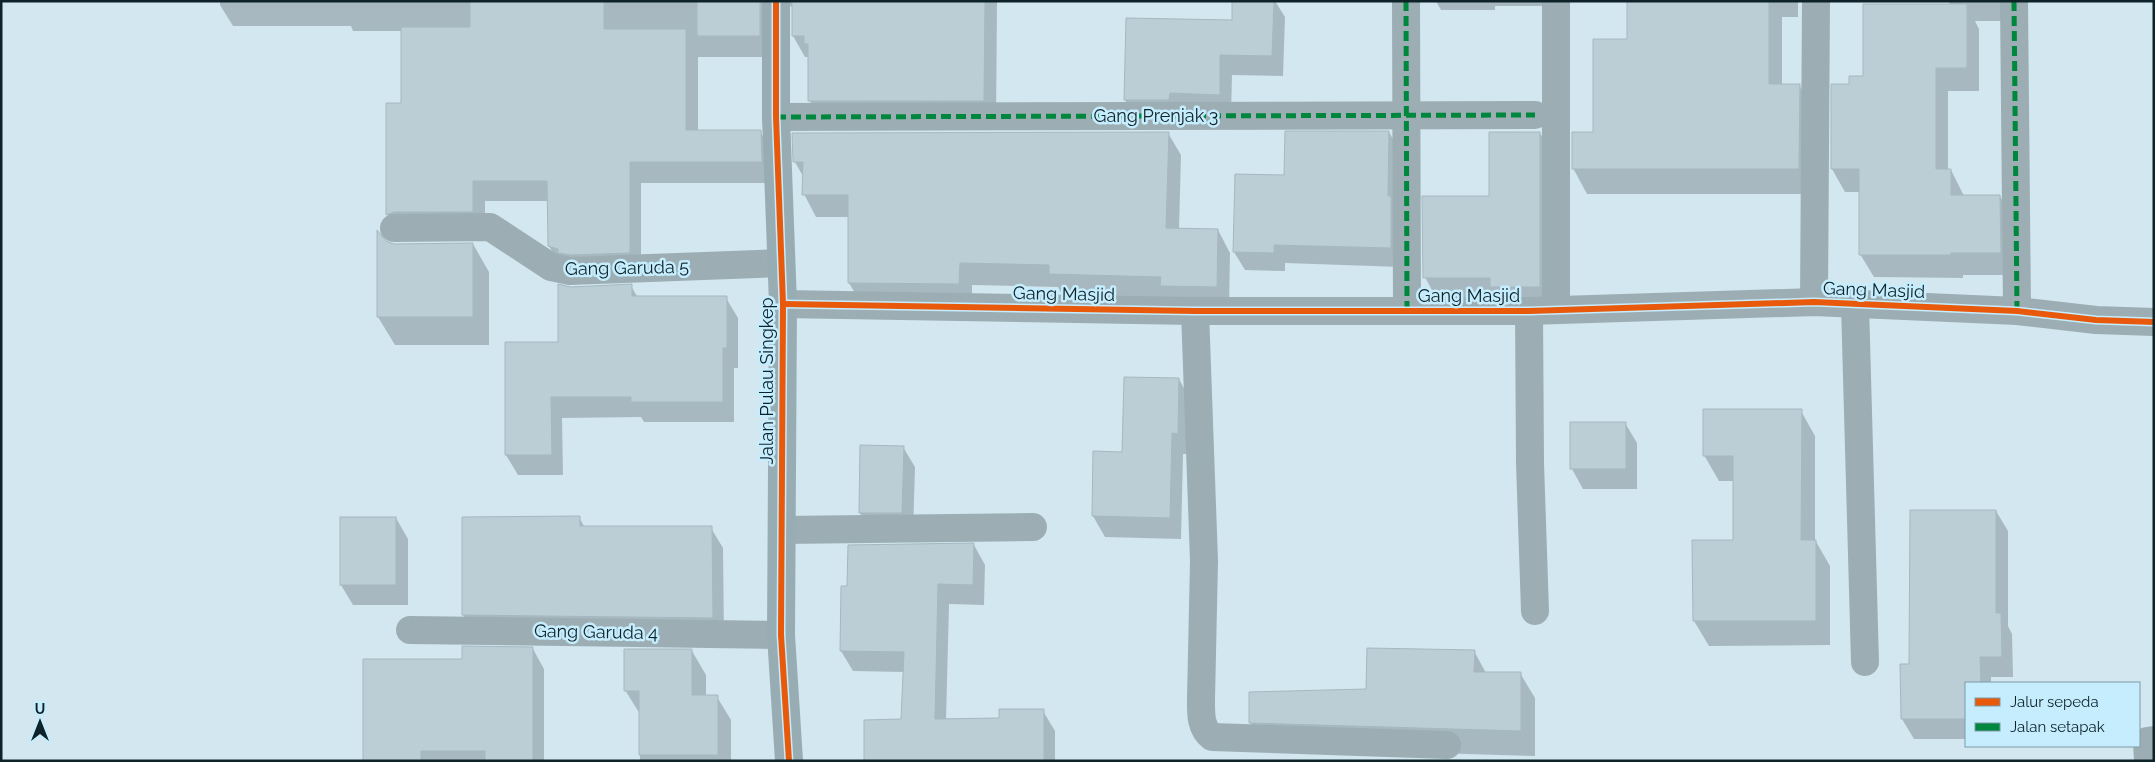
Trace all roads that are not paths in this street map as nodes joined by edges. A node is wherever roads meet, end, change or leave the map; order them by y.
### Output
1 (776, 1) edge
2 (1406, 1) edge
3 (1556, 1) edge
4 (1816, 1) edge
5 (2014, 1) edge
6 (1408, 115) junction
7 (1535, 115) dead end
8 (776, 117) junction
9 (394, 228) dead end
10 (782, 263) junction
11 (1814, 302) junction
12 (783, 304) junction
13 (1855, 305) junction
14 (1556, 309) junction
15 (1406, 310) junction
16 (1196, 311) junction
17 (1528, 311) junction
18 (2017, 311) junction
19 (2154, 322) edge
20 (1033, 527) dead end
21 (782, 530) junction
22 (1535, 610) dead end
23 (410, 630) dead end
24 (782, 635) junction
25 (1865, 662) dead end
26 (2154, 740) edge
27 (1447, 745) dead end
28 (789, 761) edge
29 (2148, 761) edge

1 - 8 street, Jalan Pulau Singkep
2 - 6 street
3 - 14 street
4 - 11 street
5 - 18 street
6 - 7 street, Gang Prenjak 3
6 - 8 street, Gang Prenjak 3
6 - 15 street
8 - 10 street, Jalan Pulau Singkep
9 - 10 street, Gang Garuda 5
10 - 12 street, Jalan Pulau Singkep
11 - 13 street, Gang Masjid
11 - 14 street, Gang Masjid
12 - 16 street, Gang Masjid
12 - 21 street, Jalan Pulau Singkep
13 - 18 street, Gang Masjid
13 - 25 street
14 - 17 street, Gang Masjid
15 - 16 street, Gang Masjid
15 - 17 street, Gang Masjid
16 - 27 street
17 - 22 street
18 - 19 street, Gang Masjid
20 - 21 street
21 - 24 street, Jalan Pulau Singkep
23 - 24 street, Gang Garuda 4
24 - 28 street, Jalan Pulau Singkep
26 - 29 street

